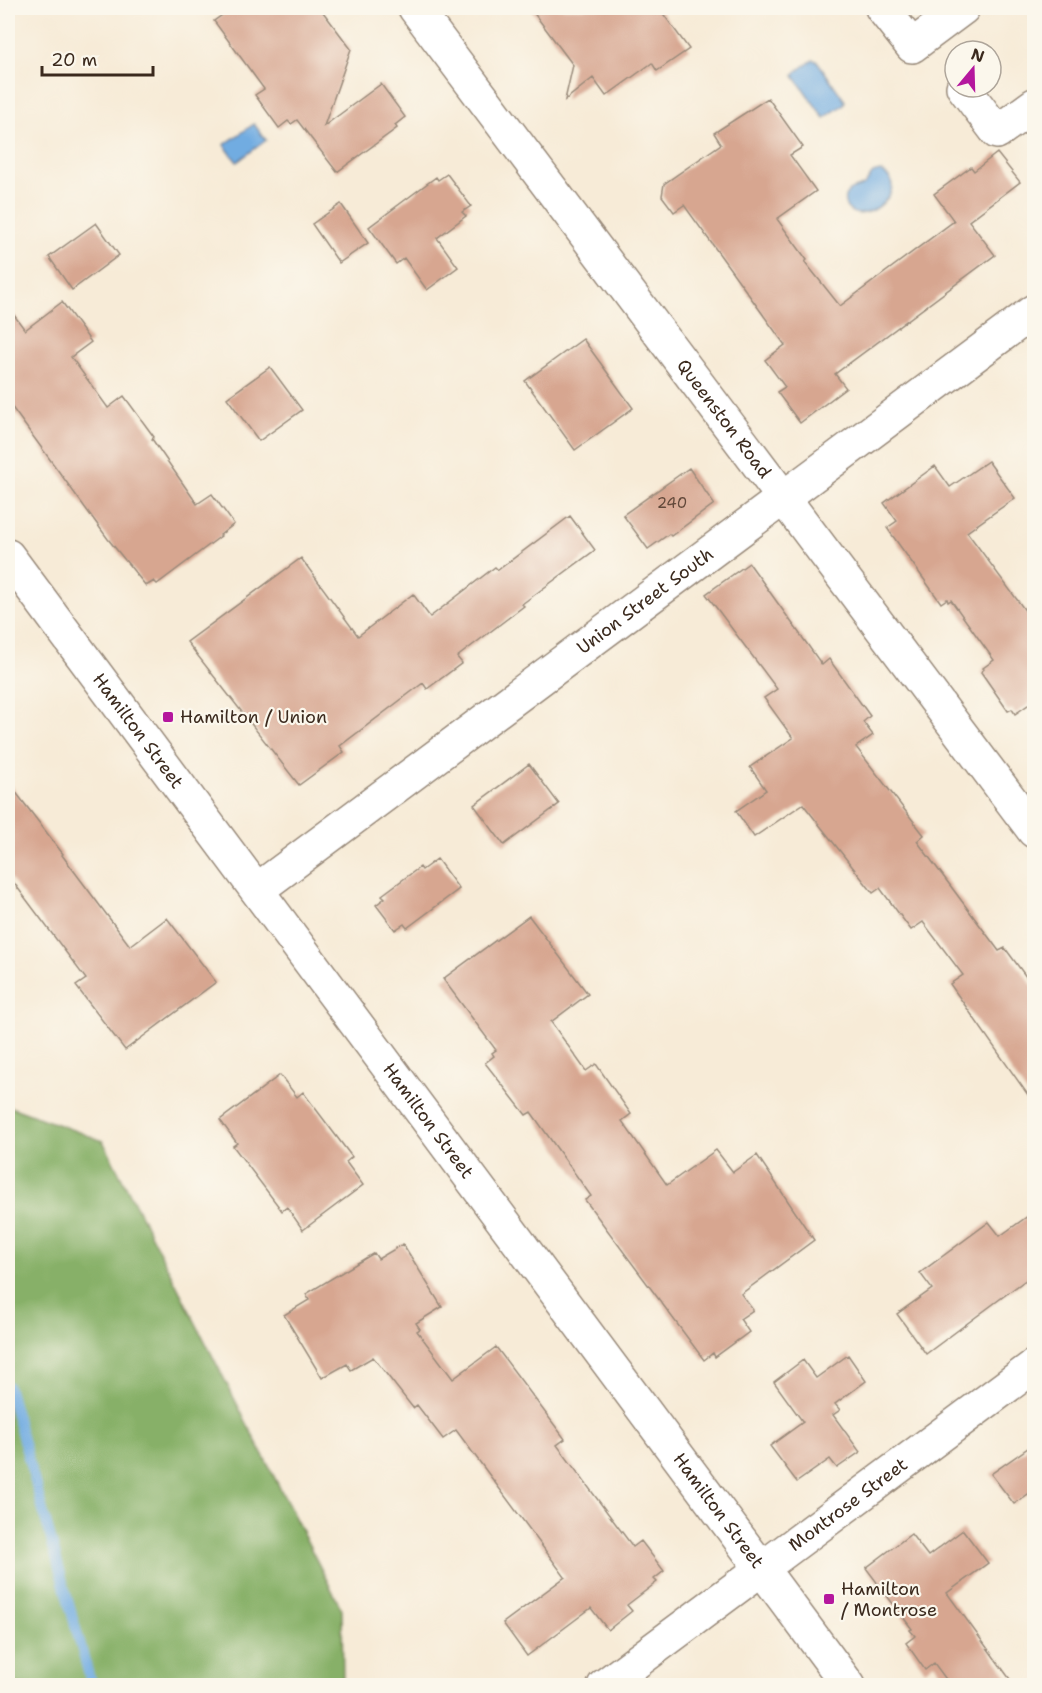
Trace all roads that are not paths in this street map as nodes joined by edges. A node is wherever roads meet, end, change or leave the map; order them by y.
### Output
1 (415, 8) edge
2 (882, 8) edge
3 (963, 8) edge
4 (972, 99) edge
5 (1035, 105) edge
6 (1035, 311) edge
7 (783, 498) junction
8 (8, 555) edge
9 (19, 592) edge
10 (1035, 831) edge
11 (257, 890) junction
12 (1035, 1366) edge
13 (763, 1568) junction
14 (604, 1686) edge
15 (849, 1686) edge

1 - 7 street, Queenston Road
2 - 3 street
4 - 5 street
6 - 7 street, Union Street South
7 - 10 street, Queenston Road
7 - 11 street, Union Street South
8 - 9 street, Hamilton Street
9 - 11 street, Hamilton Street
11 - 13 street, Hamilton Street
12 - 13 street, Montrose Street
13 - 14 street, Montrose Street
13 - 15 street, Hamilton Street

